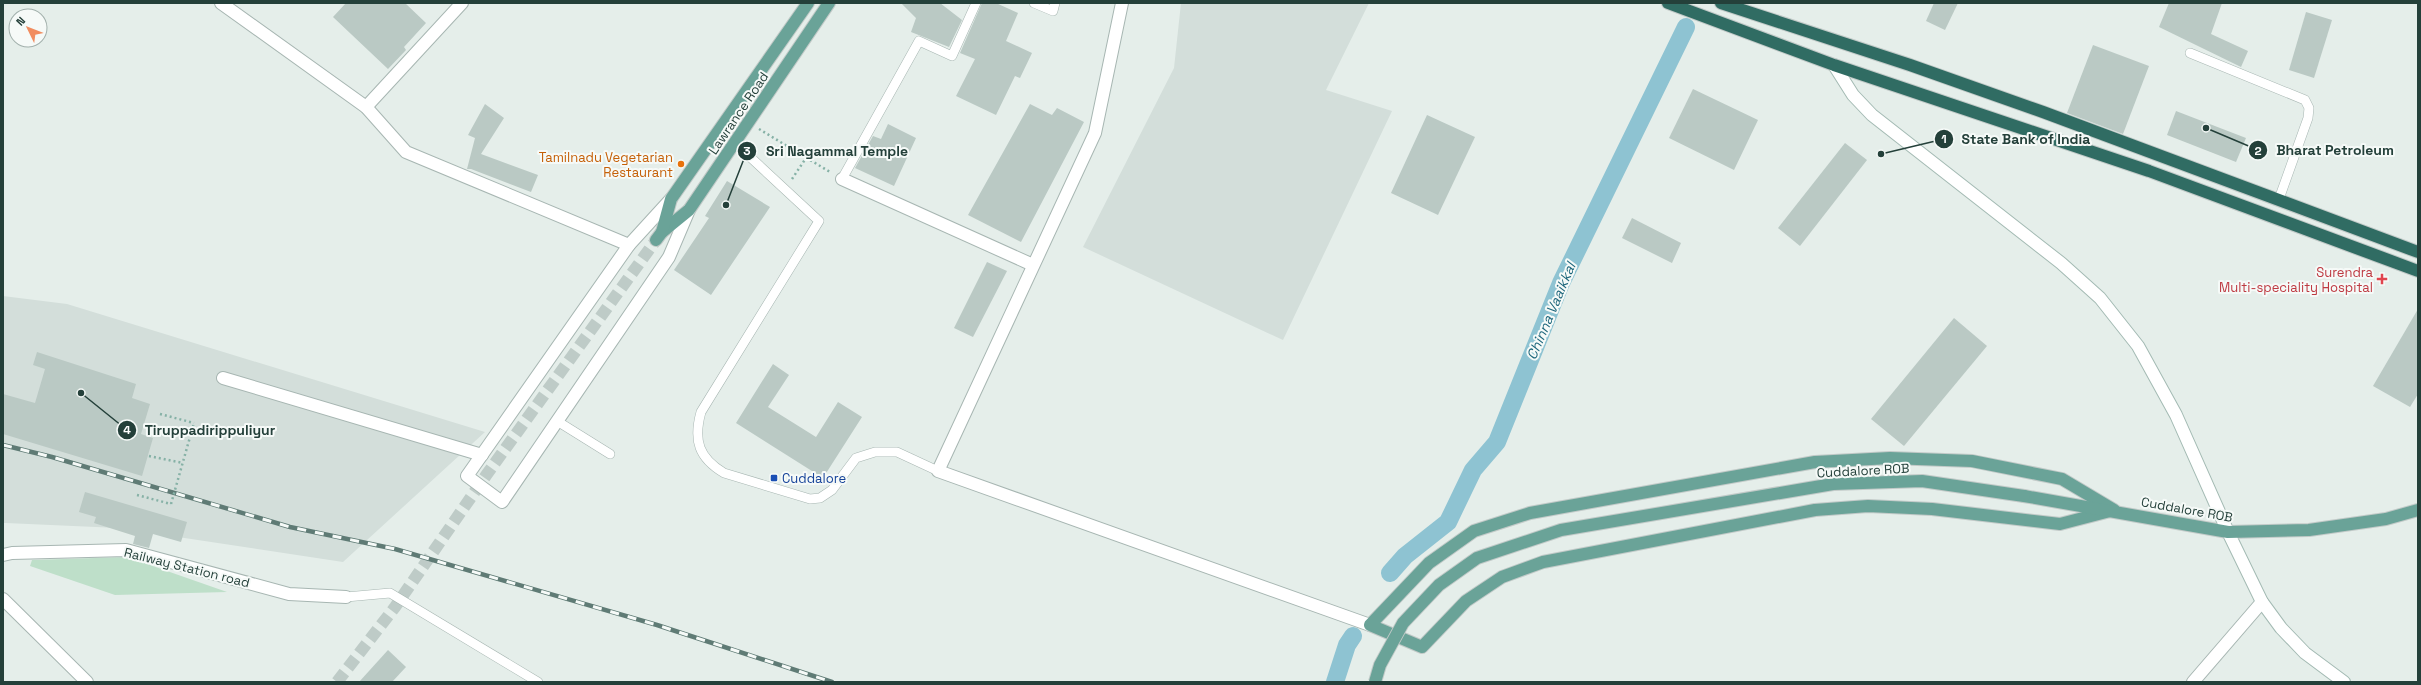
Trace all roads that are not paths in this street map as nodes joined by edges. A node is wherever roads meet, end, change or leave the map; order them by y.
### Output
1 (221, 3) edge
2 (462, 3) edge
3 (808, 3) edge
4 (829, 3) edge
5 (976, 3) edge
6 (1034, 3) edge
7 (1055, 3) edge
8 (1122, 3) edge
9 (1668, 3) edge
10 (1721, 3) edge
11 (2190, 53) dead end
12 (1834, 66) junction
13 (366, 107) junction
14 (735, 143) junction
15 (842, 179) joint
16 (671, 199) junction
17 (2279, 199) junction
18 (689, 210) junction
19 (629, 245) junction
20 (2418, 252) edge
21 (1033, 265) junction
22 (2418, 271) edge
23 (223, 378) dead end
24 (557, 421) junction
25 (482, 454) junction
26 (610, 454) dead end
27 (938, 471) junction
28 (2114, 510) junction
29 (2418, 510) edge
30 (2228, 532) junction
31 (3, 555) edge
32 (346, 598) joint
33 (3, 599) edge
34 (2262, 602) junction
35 (1370, 626) junction
36 (87, 682) edge
37 (538, 682) edge
38 (1375, 682) edge
39 (2193, 682) edge
40 (2344, 682) edge

1 - 13 street
2 - 13 street
3 - 16 main road, Lawrance Road
4 - 14 main road, Lawrance Road
5 - 15 lane
6 - 7 lane
8 - 21 street
9 - 12 highway
10 - 17 highway
11 - 17 lane
12 - 22 highway
12 - 30 street
13 - 19 street
14 - 18 main road, Lawrance Road
14 - 27 lane
15 - 21 street
16 - 18 main road, Lawrance Road
16 - 19 street
17 - 20 highway
18 - 24 street
19 - 25 street
21 - 27 street
23 - 25 street
24 - 25 street
24 - 26 lane
27 - 35 street
28 - 30 main road, Cuddalore ROB
28 - 35 main road
28 - 35 main road
28 - 38 main road, Cuddalore ROB, bridge
29 - 30 main road, Cuddalore ROB
30 - 34 street
31 - 32 street, Railway Station road
32 - 37 lane
33 - 36 street
34 - 39 street
34 - 40 street

